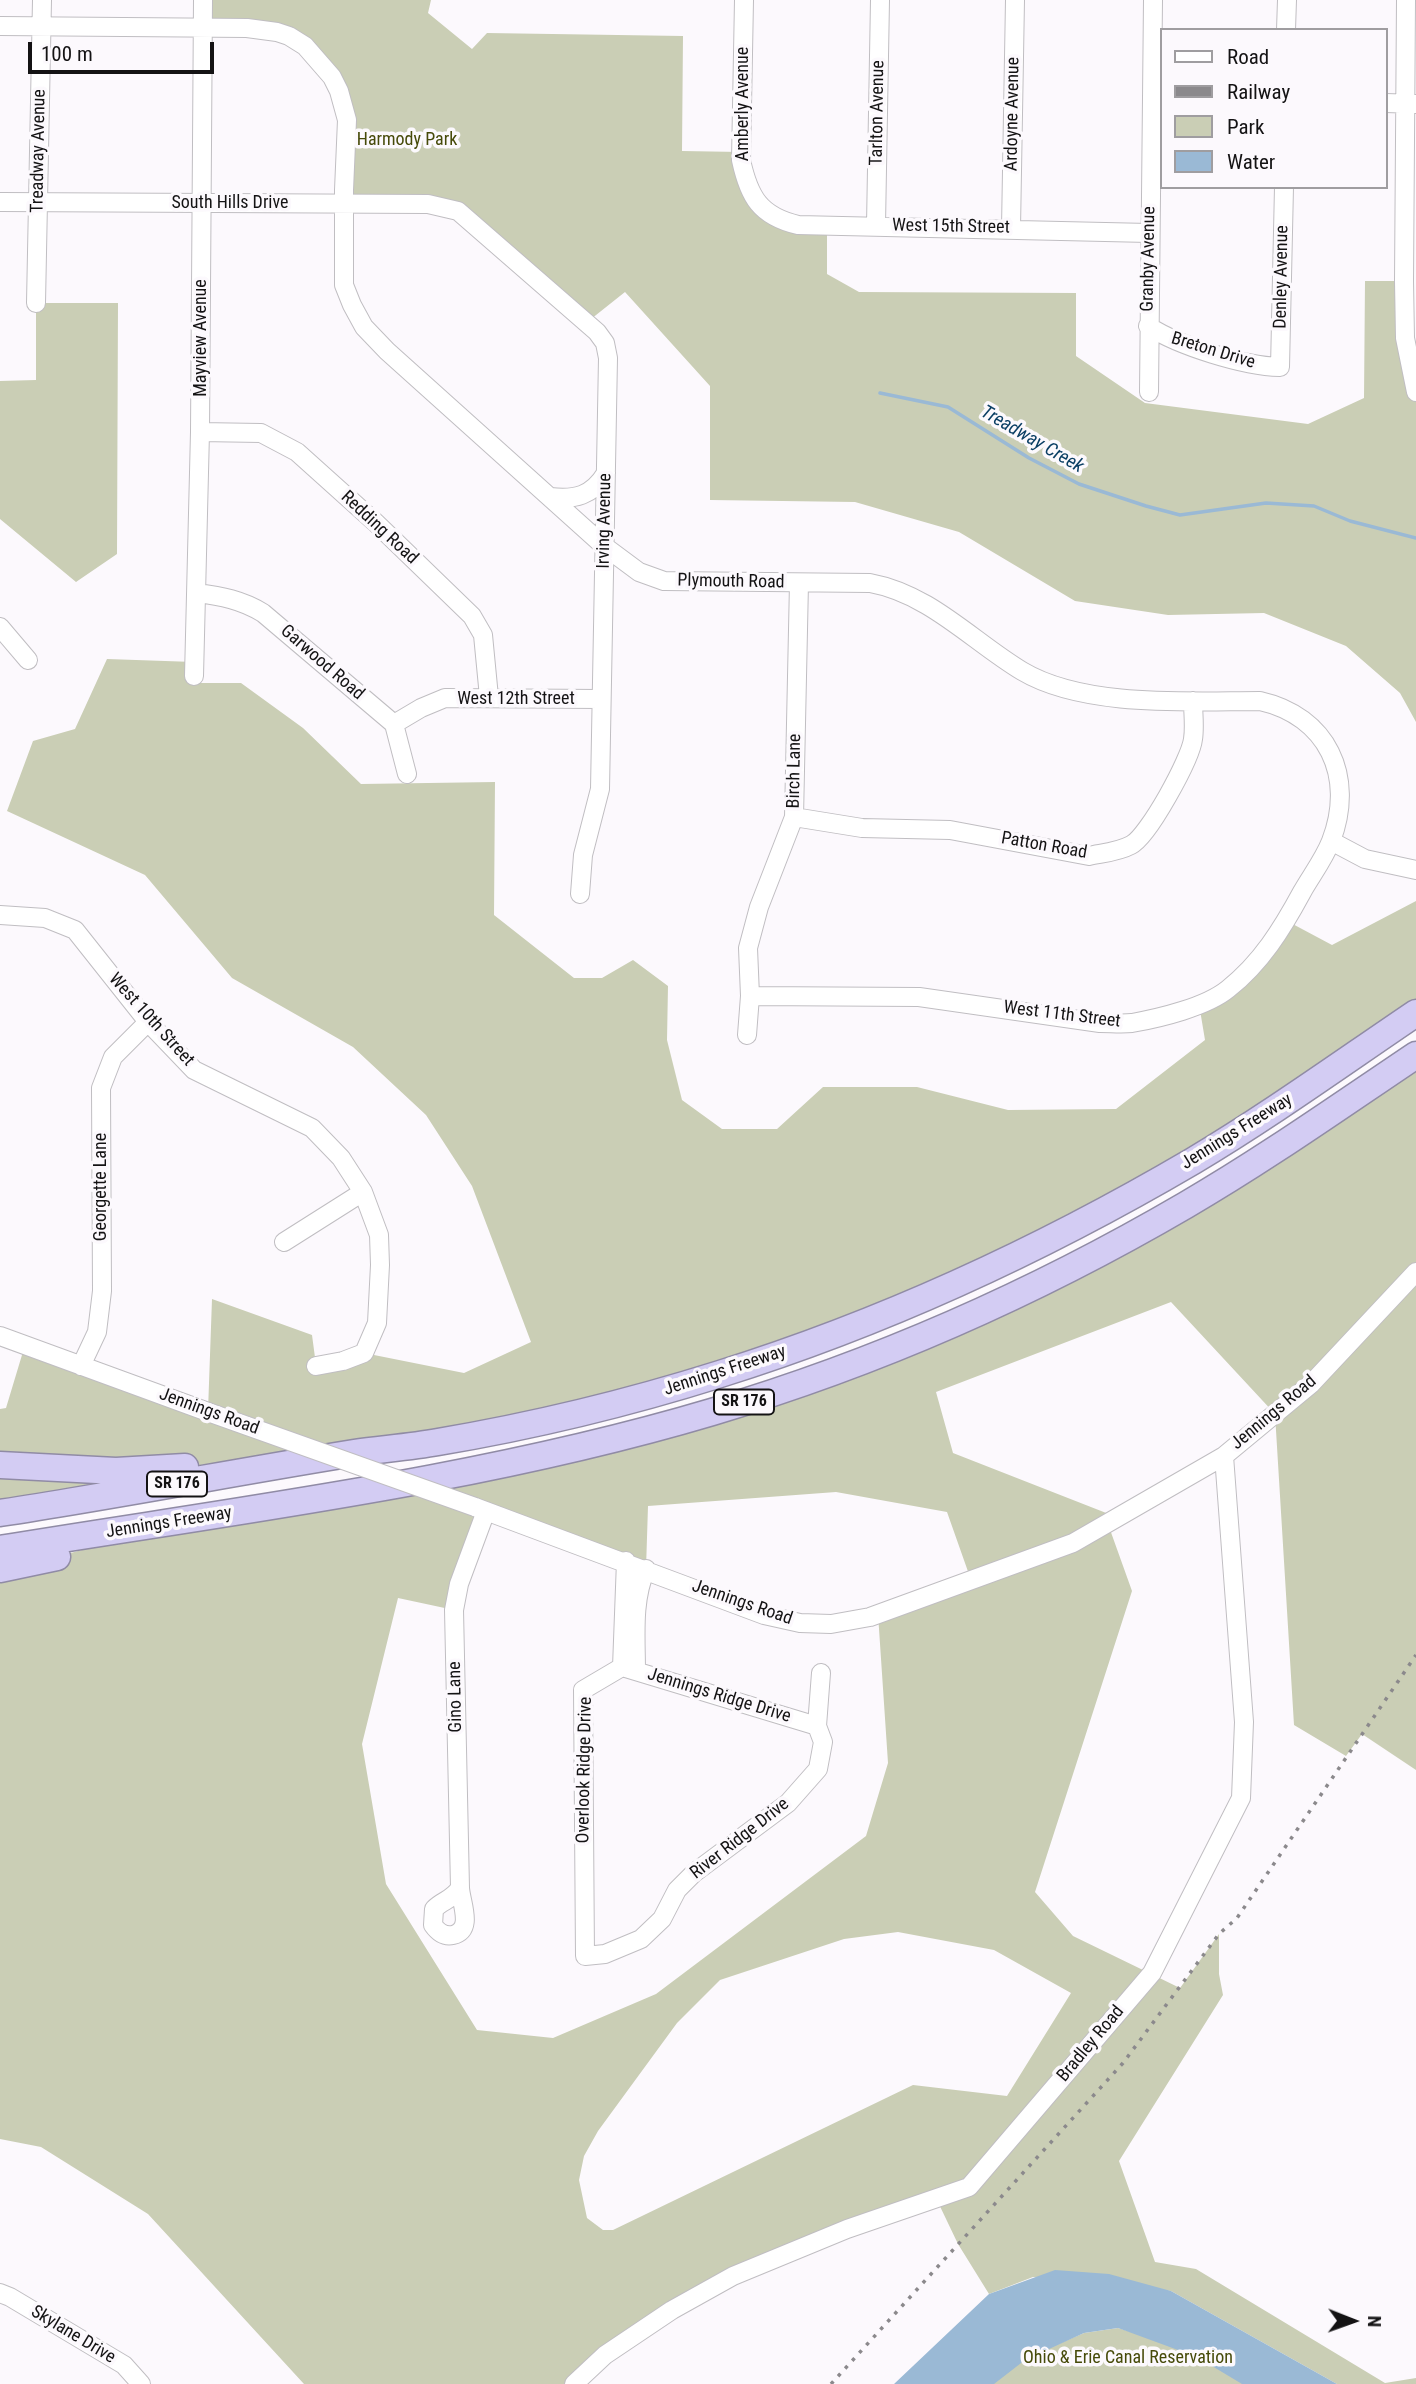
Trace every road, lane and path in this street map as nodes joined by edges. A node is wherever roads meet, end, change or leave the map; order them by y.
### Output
1 (42, 0) edge
2 (203, 0) edge
3 (744, 0) edge
4 (880, 0) edge
5 (1014, 0) edge
6 (1153, 0) edge
7 (1287, 0) edge
8 (1406, 0) edge
9 (0, 26) edge
10 (42, 26) junction
11 (1286, 28) edge
12 (203, 29) junction
13 (1388, 103) edge
14 (1410, 104) edge
15 (1284, 189) edge
16 (0, 202) edge
17 (38, 202) junction
18 (201, 203) junction
19 (344, 204) junction
20 (758, 205) joint
21 (458, 211) joint
22 (876, 225) junction
23 (1011, 228) junction
24 (1149, 233) junction
25 (1410, 254) edge
26 (36, 303) dead end
27 (1148, 326) junction
28 (1280, 366) joint
29 (1149, 392) dead end
30 (1416, 392) edge
31 (200, 432) junction
32 (606, 473) junction
33 (550, 497) junction
34 (604, 546) junction
35 (799, 583) junction
36 (197, 593) junction
37 (0, 627) edge
38 (28, 660) dead end
39 (194, 676) dead end
40 (489, 698) junction
41 (601, 699) junction
42 (1193, 701) junction
43 (394, 724) junction
44 (407, 774) dead end
45 (794, 817) junction
46 (1331, 841) junction
47 (1416, 870) edge
48 (580, 894) dead end
49 (0, 915) edge
50 (750, 996) junction
51 (1416, 1013) edge
52 (148, 1022) junction
53 (747, 1035) dead end
54 (1416, 1055) edge
55 (363, 1192) junction
56 (285, 1242) dead end
57 (1416, 1272) edge
58 (0, 1336) edge
59 (81, 1366) junction
60 (316, 1366) dead end
61 (355, 1453) junction
62 (1224, 1456) junction
63 (0, 1465) edge
64 (480, 1509) junction
65 (0, 1513) edge
66 (174, 1522) junction
67 (0, 1549) edge
68 (626, 1561) junction
69 (0, 1569) edge
70 (646, 1569) junction
71 (629, 1669) junction
72 (821, 1673) dead end
73 (817, 1726) junction
74 (460, 1888) dead end
75 (584, 1956) joint
76 (0, 2293) edge
77 (141, 2384) edge
78 (574, 2384) edge

1 - 10 street, Treadway Avenue
2 - 12 street, Mayview Avenue
3 - 20 street, Amberly Avenue
4 - 22 street, Tarlton Avenue
5 - 23 street, Ardoyne Avenue
6 - 24 street, Granby Avenue
7 - 11 street
8 - 14 street
9 - 10 street, Plymouth Road
10 - 12 street, Plymouth Road
10 - 17 street, Treadway Avenue
12 - 18 street, Mayview Avenue
12 - 19 street, Plymouth Road
13 - 14 street
14 - 25 street
15 - 28 street, Denley Avenue
16 - 17 street, South Hills Drive
17 - 18 street, South Hills Drive
17 - 26 street, Treadway Avenue
18 - 19 street, South Hills Drive
18 - 31 street, Mayview Avenue
19 - 21 street, South Hills Drive
19 - 33 street, Plymouth Road
20 - 22 street, West 15th Street
21 - 32 street, Irving Avenue
22 - 23 street, West 15th Street
23 - 24 street, West 15th Street
24 - 27 street, Granby Avenue
25 - 30 street
27 - 28 street, Breton Drive
27 - 29 street, Granby Avenue
31 - 36 street, Mayview Avenue
31 - 40 street, Redding Road
32 - 33 street
32 - 34 street, Irving Avenue
33 - 34 street, Plymouth Road
34 - 35 street, Plymouth Road
34 - 41 street, Irving Avenue
35 - 42 street, Plymouth Road
35 - 45 street, Birch Lane
36 - 39 street, Mayview Avenue
36 - 43 street, Garwood Road
37 - 38 street
40 - 41 street, West 12th Street
40 - 43 street, West 12th Street
41 - 48 street, Irving Avenue
42 - 45 street, Patton Road
42 - 46 street, Plymouth Road
43 - 44 street
45 - 50 street, Birch Lane
46 - 47 street
46 - 50 street, West 11th Street
49 - 52 street, West 10th Street
50 - 53 street, Birch Lane
51 - 61 highway, Jennings Freeway / SR 176
52 - 55 street, West 10th Street
52 - 59 street, Georgette Lane
54 - 66 highway, Jennings Freeway / SR 176
55 - 56 street
55 - 60 street, West 10th Street
57 - 62 street, Jennings Road
58 - 59 street, Jennings Road
59 - 64 street, Jennings Road, bridge
61 - 63 highway
61 - 65 highway, Jennings Freeway / SR 176
62 - 70 street, Jennings Road
62 - 78 street, Bradley Road
64 - 68 street, Jennings Road
64 - 74 street, Gino Lane
66 - 67 highway, Jennings Freeway / SR 176
66 - 69 highway
68 - 70 street, Jennings Road
68 - 71 street
70 - 71 street
71 - 73 street, Jennings Ridge Drive
71 - 75 street, Overlook Ridge Drive
72 - 73 street, River Ridge Drive
73 - 75 street, River Ridge Drive
76 - 77 street, Skylane Drive

